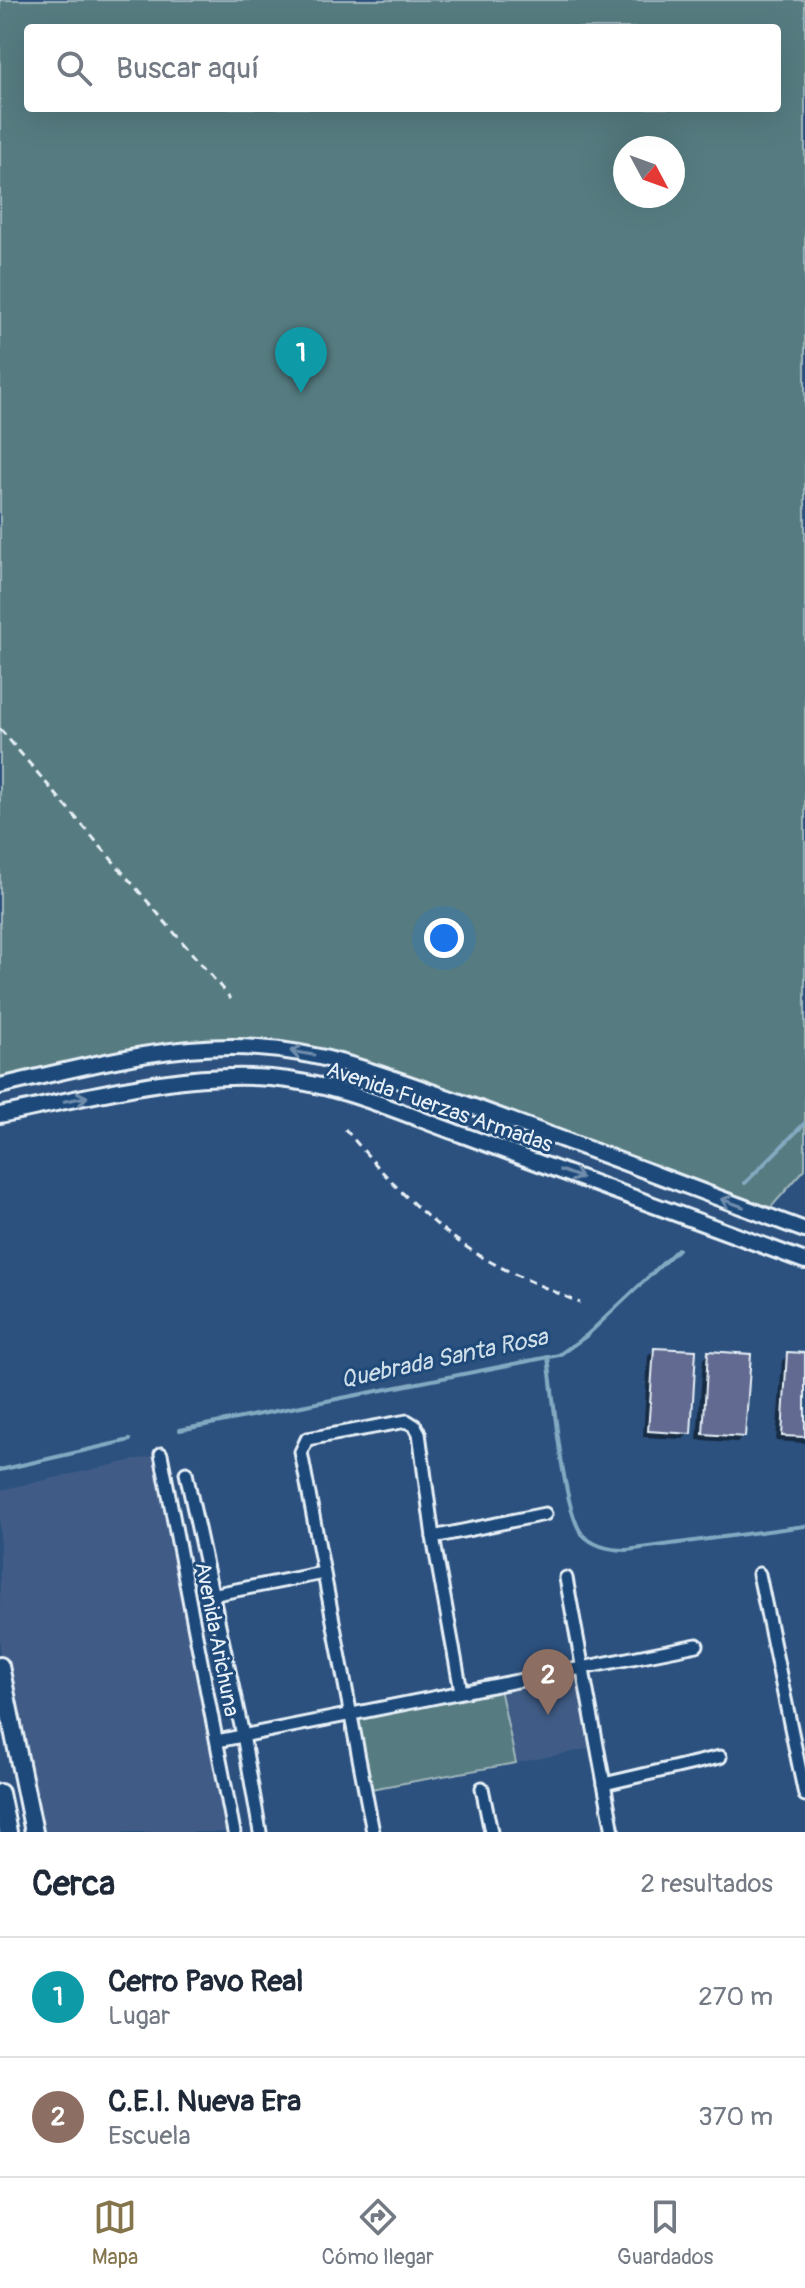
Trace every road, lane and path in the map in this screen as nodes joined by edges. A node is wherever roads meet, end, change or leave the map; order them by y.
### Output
1 (0, 729) edge
2 (231, 999) dead end
3 (0, 1086) edge
4 (0, 1115) edge
5 (345, 1129) dead end
6 (805, 1230) edge
7 (805, 1261) edge
8 (580, 1303) dead end
9 (161, 1454) dead end
10 (186, 1473) dead end
11 (545, 1514) dead end
12 (433, 1537) junction
13 (323, 1573) junction
14 (759, 1574) dead end
15 (566, 1578) dead end
16 (211, 1595) junction
17 (697, 1645) dead end
18 (0, 1666) edge
19 (583, 1667) junction
20 (461, 1691) junction
21 (351, 1713) junction
22 (243, 1735) junction
23 (217, 1741) junction
24 (720, 1757) dead end
25 (604, 1784) junction
26 (482, 1788) dead end
27 (0, 1793) edge
28 (805, 1795) edge
29 (8, 1832) edge
30 (34, 1832) edge
31 (234, 1832) edge
32 (260, 1832) edge
33 (373, 1832) edge
34 (491, 1832) edge
35 (613, 1832) edge

1 - 2 path
6 -> 3 street, Avenida Fuerzas Armadas
4 -> 7 street, Avenida Fuerzas Armadas
5 - 8 path
9 - 23 street, Avenida Arichuna
10 - 16 street
11 - 12 street
12 - 13 street
12 - 20 street
13 - 16 street
13 - 21 street
14 - 28 street
15 - 19 street
16 - 22 street
17 - 19 street
18 - 30 main road
19 - 20 street
19 - 25 street
20 - 21 street
21 - 22 street
21 - 33 street
22 - 23 street
22 - 32 street
23 - 31 street, Avenida Arichuna
24 - 25 street
25 - 35 street
26 - 34 street
27 - 29 main road

